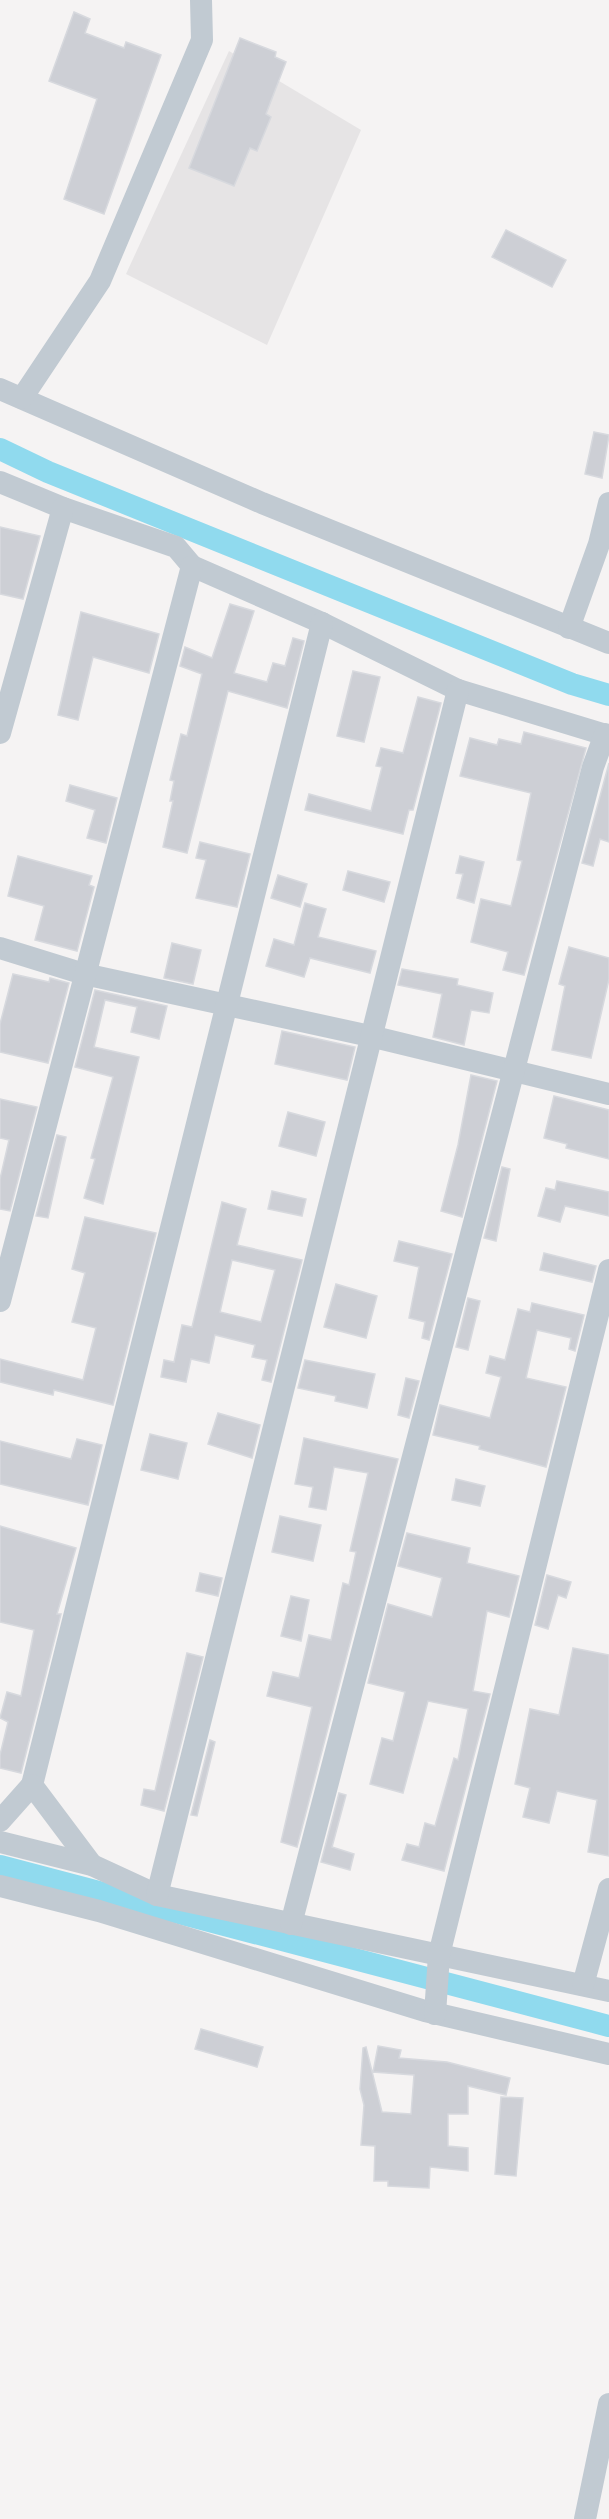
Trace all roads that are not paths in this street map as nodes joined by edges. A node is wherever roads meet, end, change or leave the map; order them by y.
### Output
1 (201, 0) edge
2 (0, 389) edge
3 (22, 398) junction
4 (0, 482) edge
5 (609, 503) edge
6 (63, 508) junction
7 (192, 566) junction
8 (322, 623) junction
9 (569, 627) junction
10 (609, 643) edge
11 (458, 690) junction
12 (0, 733) edge
13 (607, 735) edge
14 (0, 948) edge
15 (84, 974) junction
16 (226, 1005) junction
17 (370, 1036) junction
18 (512, 1069) junction
19 (609, 1094) edge
20 (609, 1270) edge
21 (0, 1301) edge
22 (32, 1785) junction
23 (0, 1821) edge
24 (0, 1842) edge
25 (92, 1865) junction
26 (0, 1886) edge
27 (609, 1889) edge
28 (157, 1895) junction
29 (291, 1924) junction
30 (439, 1955) junction
31 (583, 1985) junction
32 (609, 1991) edge
33 (435, 2013) junction
34 (609, 2054) edge
35 (609, 2404) edge
36 (585, 2519) edge

1 - 3 street
2 - 3 street
3 - 9 street
4 - 6 street
5 - 9 street
6 - 7 street
6 - 12 street
7 - 8 street
7 - 15 street
8 - 11 street
8 - 16 street
9 - 10 street
11 - 13 street
11 - 17 street
13 - 18 street
14 - 15 street
15 - 16 street
15 - 21 street
16 - 17 street
16 - 22 street
17 - 18 street
17 - 28 street
18 - 19 street
18 - 29 street
20 - 30 street
22 - 23 street
22 - 25 street
24 - 25 street
25 - 28 street
26 - 33 street
27 - 31 street
28 - 29 street
29 - 30 street
30 - 31 street
30 - 33 street
31 - 32 street
33 - 34 street
35 - 36 street

